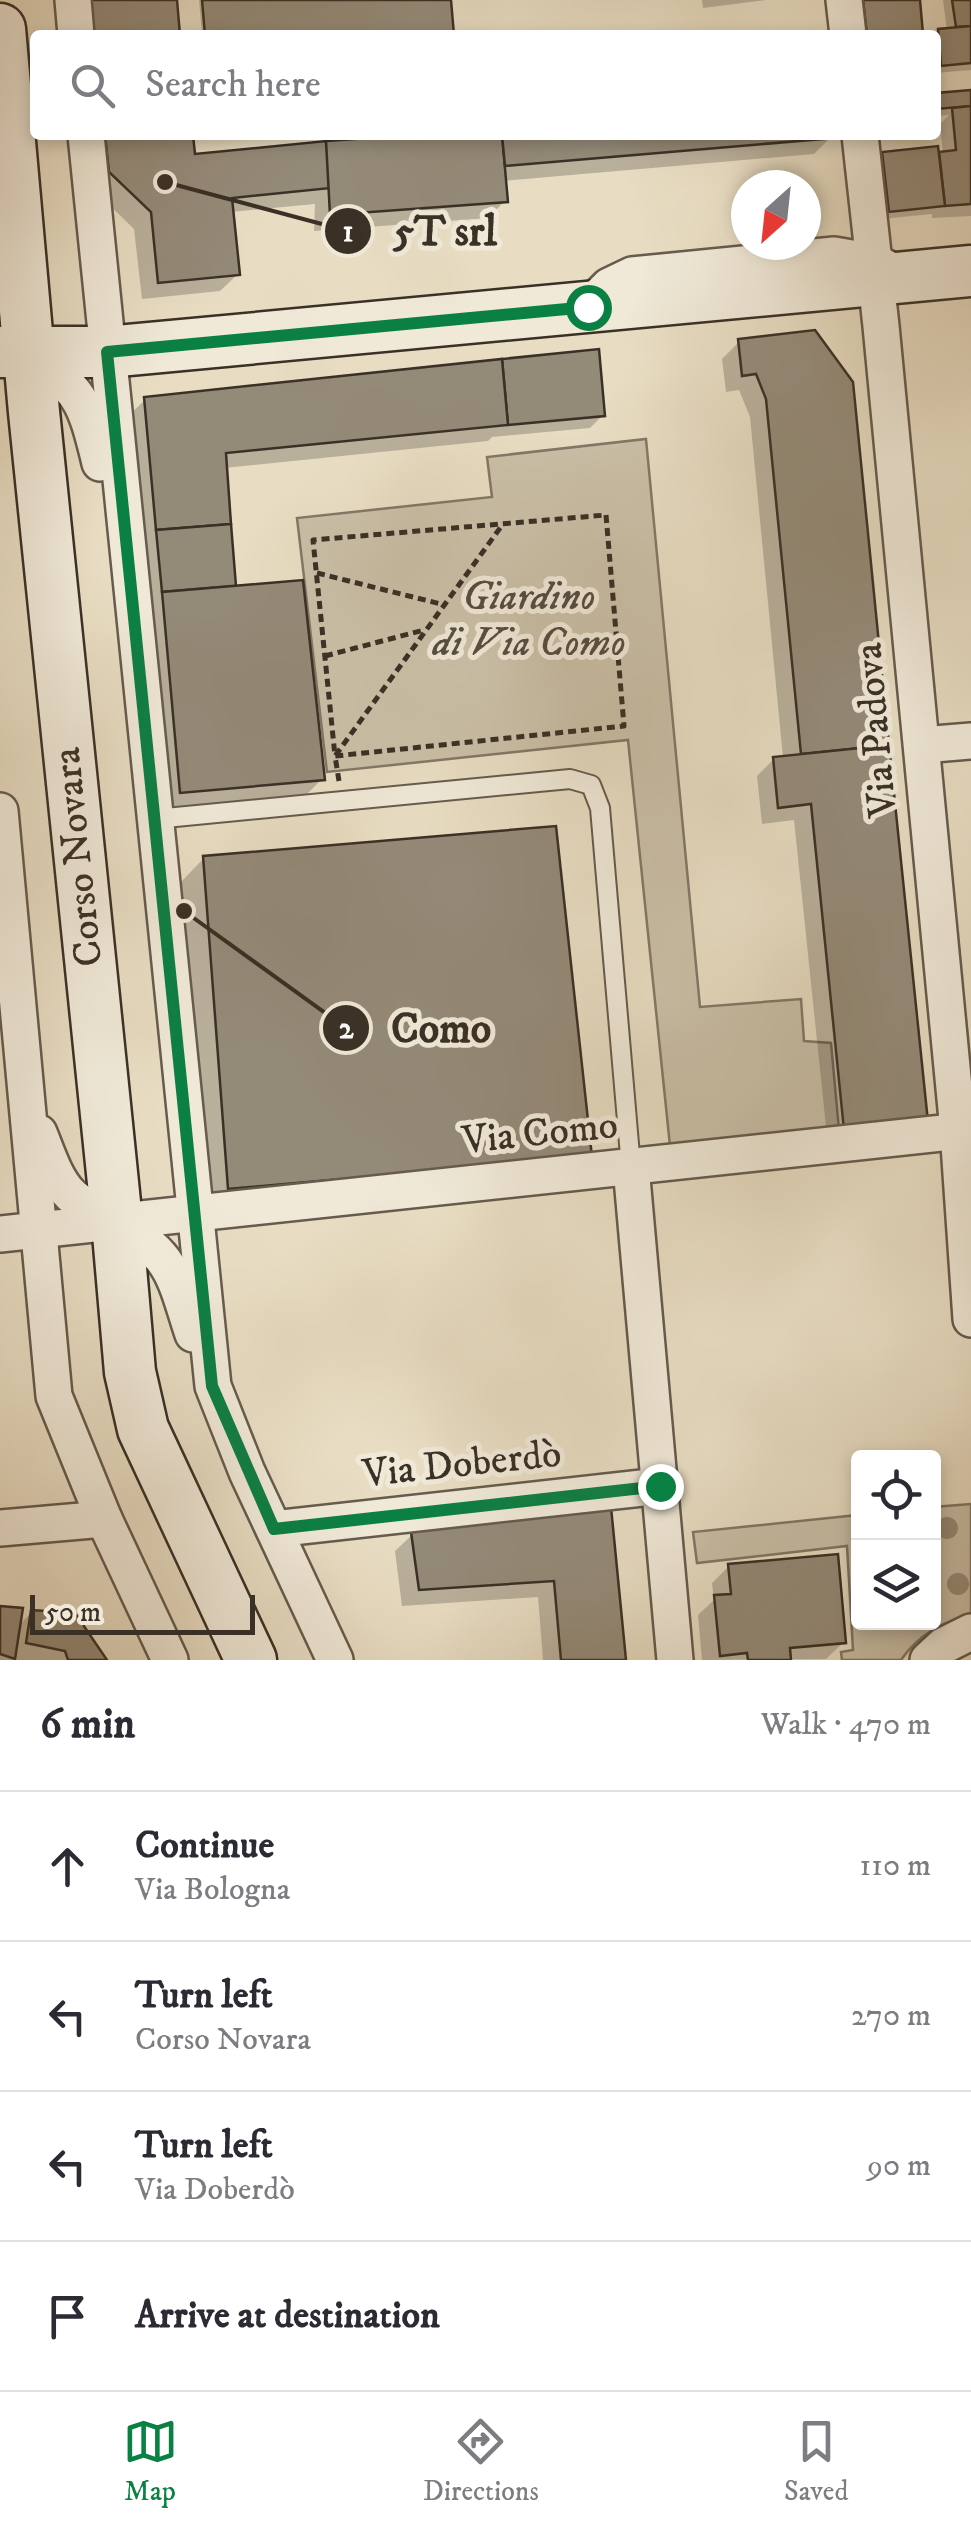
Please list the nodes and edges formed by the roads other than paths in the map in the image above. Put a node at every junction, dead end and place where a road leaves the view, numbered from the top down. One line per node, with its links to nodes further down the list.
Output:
1 (73, 0): 4 (street)
2 (844, 0): 5 (street)
3 (0, 29): 11 (main road, Corso Novara)
4 (76, 30)
5 (847, 30)
6 (86, 140): 12 (street, Corso Novara)
7 (861, 140): 9 (street, Via Padova)
8 (971, 271): 9 (main road)
9 (878, 288): 10 (street); 12 (main road); 15 (street, Via Padova)
10 (971, 295)
11 (10, 344): 12 (main road); 13 (street); 23 (main road, Corso Novara)
12 (107, 352): 13 (street, Corso Novara)
13 (126, 540): 17 (street, Corso Novara)
14 (971, 741): 15 (street)
15 (922, 745): 20 (street, Via Padova)
16 (0, 811): 18 (street, Corso Novara)
17 (155, 819): 21 (lane); 22 (street, Corso Novara)
18 (2, 848): 19 (street, Corso Novara)
19 (27, 1108): 23 (street); 24 (street, Corso Novara)
20 (964, 1130): 21 (street, Via Como); 26 (street, Via Padova)
21 (631, 1168): 22 (street, Via Como); 28 (street)
22 (195, 1214): 23 (street, Via Como); 27 (street, Corso Novara)
23 (118, 1222): 24 (street, Via Como); 27 (street); 34 (main road, Corso Novara)
24 (38, 1230): 25 (street, Via Como); 29 (street, Corso Novara)
25 (0, 1234)
26 (971, 1319)
27 (212, 1386): 31 (street, Corso Novara)
28 (660, 1486): 31 (street, Via Doberdò); 36 (street)
29 (104, 1519): 30 (street); 33 (street, Corso Novara)
30 (0, 1528)
31 (274, 1529): 35 (street, Corso Novara)
32 (971, 1632): 37 (street)
33 (170, 1660)
34 (251, 1660)
35 (335, 1660)
36 (675, 1660)
37 (928, 1660)

